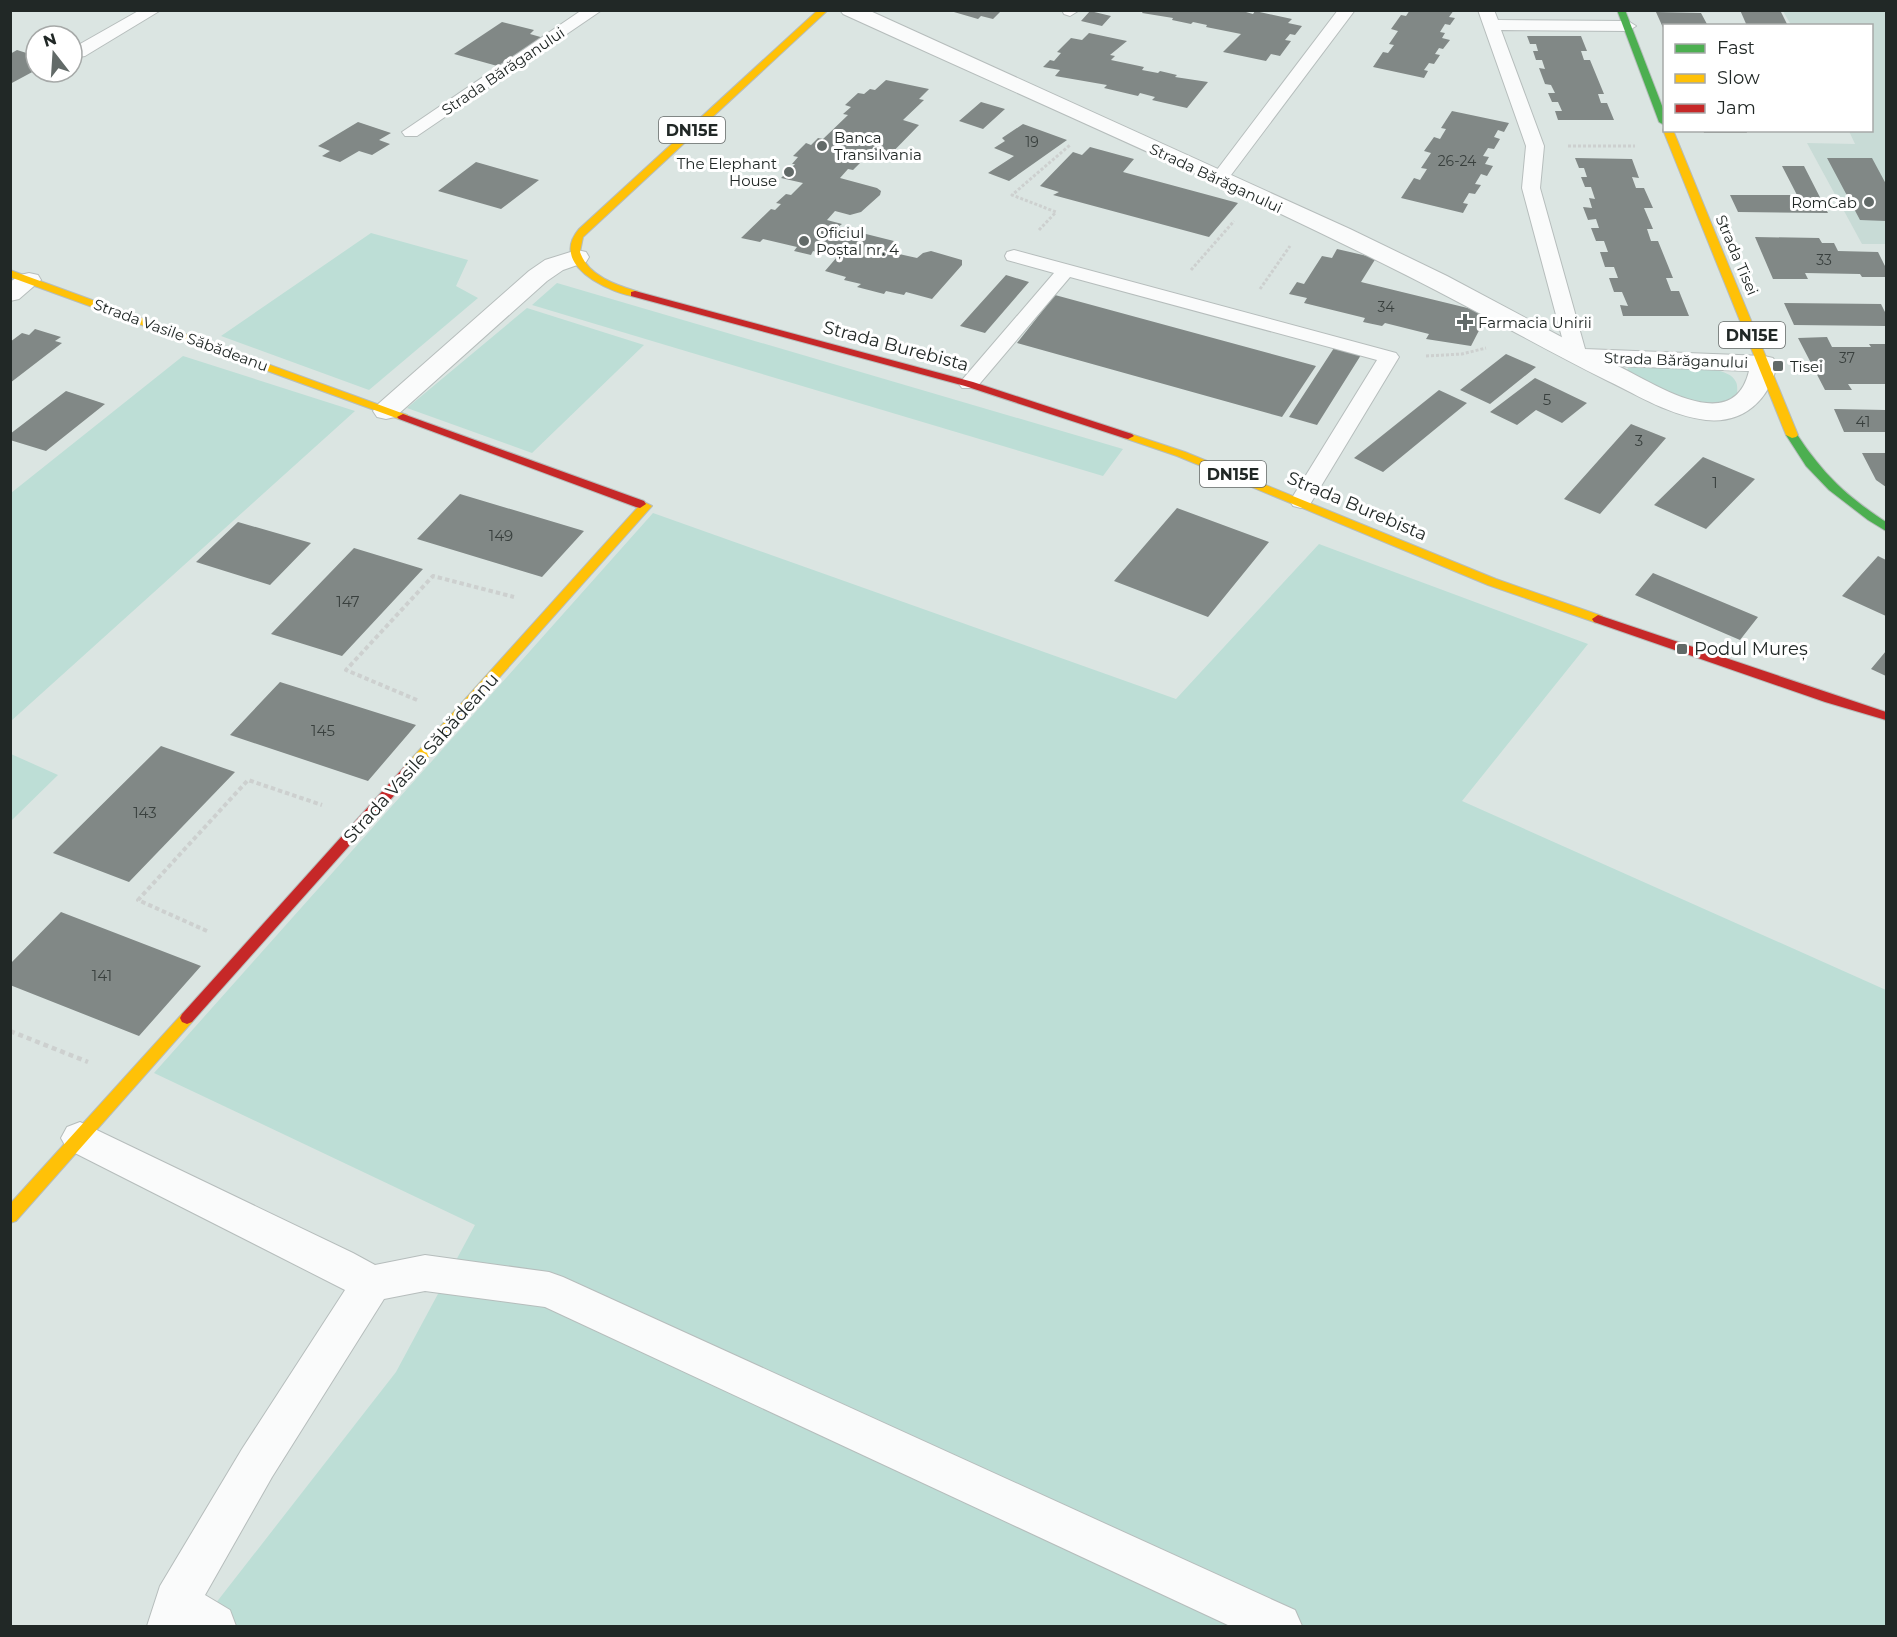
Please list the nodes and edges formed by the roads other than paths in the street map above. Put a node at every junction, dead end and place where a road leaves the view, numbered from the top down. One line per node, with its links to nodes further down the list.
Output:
1 (153, 10): 9 (lane)
2 (594, 10): 11 (lane, Strada Bărăganului)
3 (824, 10): 15 (main road, DN15E)
4 (850, 10): 13 (street, Strada Bărăganului)
5 (1621, 10): 8 (main road)
6 (1346, 11): 13 (lane)
7 (1489, 18): 8 (lane); 18 (lane)
8 (1628, 26): 10 (main road)
9 (84, 49)
10 (1663, 117)
11 (411, 132)
12 (1669, 132): 19 (main road, Strada Tisei / DN15E)
13 (1219, 179): 18 (street, Strada Bărăganului)
14 (1014, 256): 16 (lane)
15 (577, 257): 20 (main road, Strada Burebista / DN15E); 21 (street)
16 (1066, 270): 20 (lane); 22 (lane)
17 (17, 282): 21 (main road, Strada Vasile Săbădeanu)
18 (1577, 356): 19 (street, Strada Bărăganului); 19 (street, Strada Bărăganului)
19 (1764, 364): 23 (main road, Strada Tisei / DN15E)
20 (969, 384): 22 (main road, Strada Burebista / DN15E)
21 (386, 411): 25 (main road, Strada Vasile Săbădeanu)
22 (1300, 501): 24 (main road, Strada Burebista / DN15E)
23 (1887, 527)
24 (1887, 716)
25 (80, 1138): 26 (main road, Strada Vasile Săbădeanu); 27 (street)
26 (10, 1216)
27 (371, 1284): 28 (street); 30 (street)
28 (172, 1614): 29 (street)
29 (214, 1626)
30 (1280, 1626)

